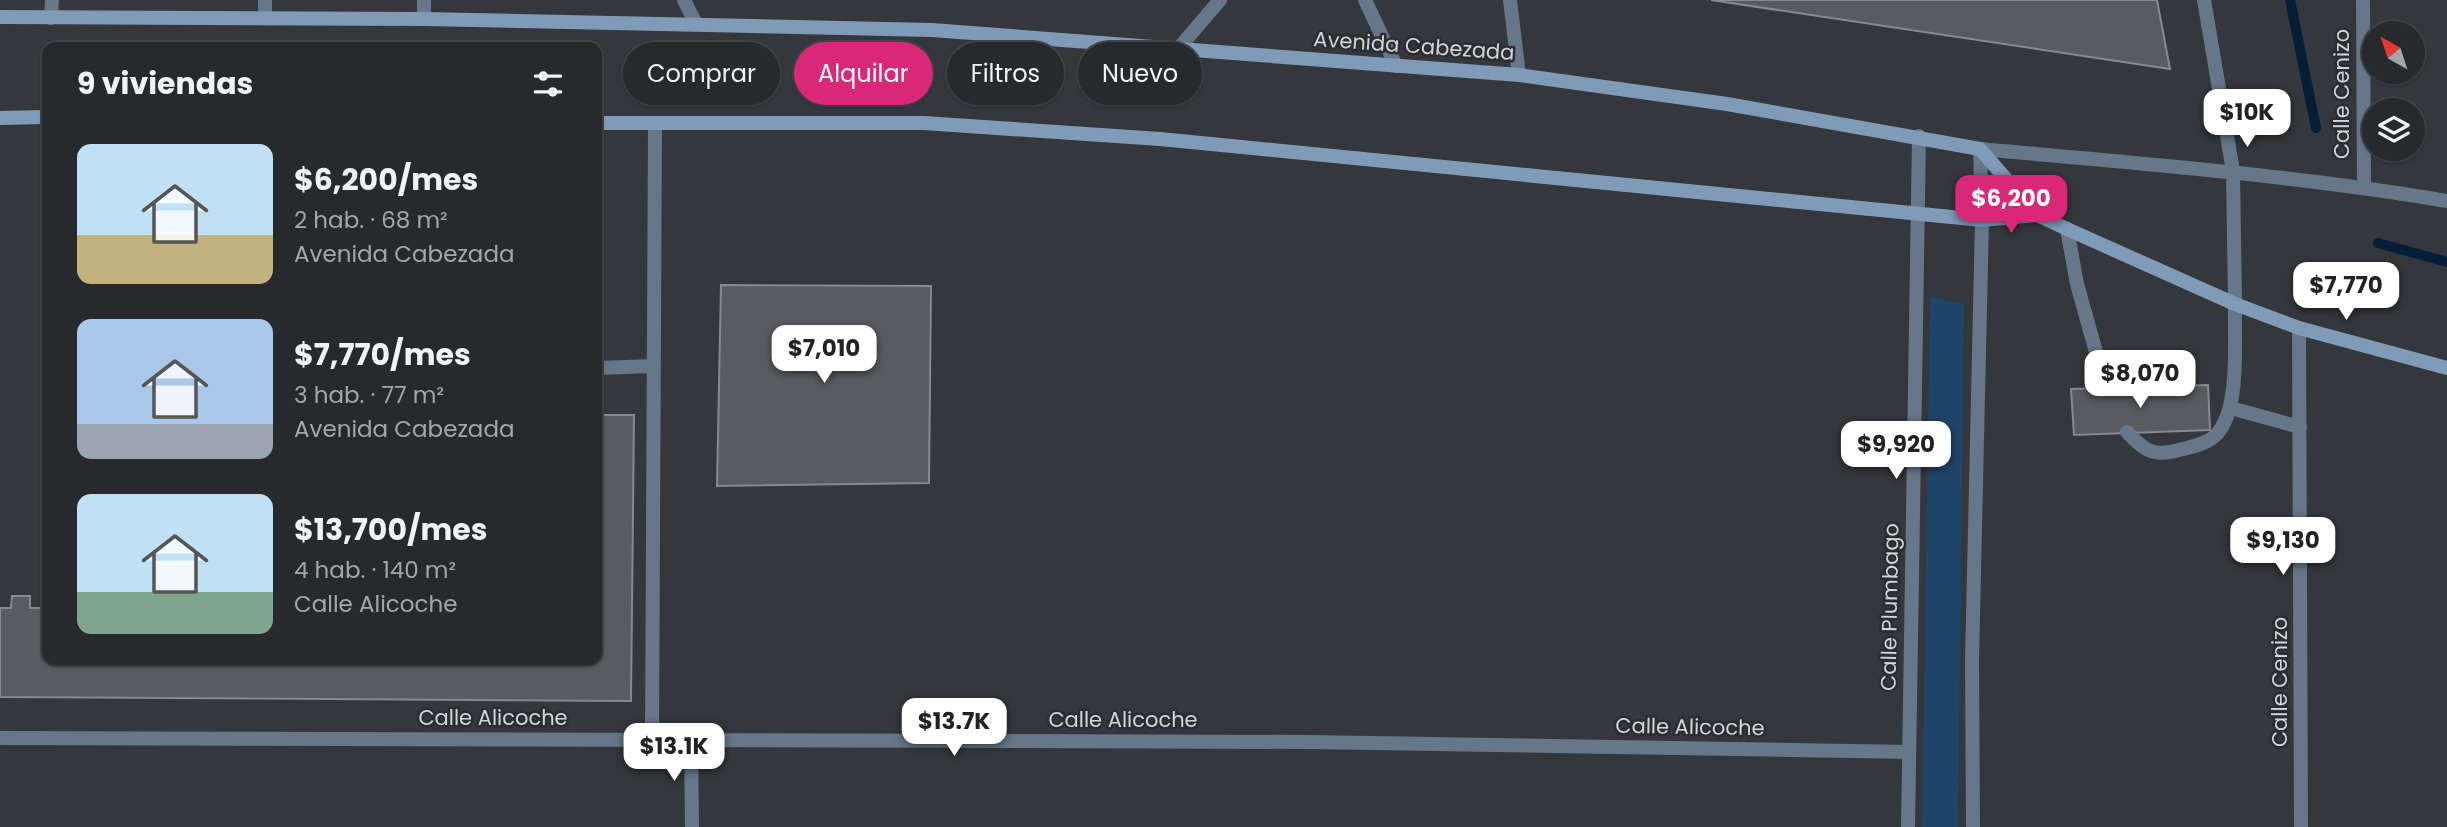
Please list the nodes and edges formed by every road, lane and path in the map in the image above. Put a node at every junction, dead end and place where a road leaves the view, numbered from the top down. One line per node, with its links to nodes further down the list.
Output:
1 (52, 0): 11 (street)
2 (265, 0): 12 (street)
3 (424, 0): 13 (street)
4 (684, 0): 14 (street)
5 (1220, 0): 16 (street)
6 (1365, 0): 18 (street)
7 (1510, 0): 19 (street)
8 (2204, 0): 26 (street)
9 (2363, 0): 27 (street, Calle Cenizo)
10 (0, 17): 11 (main road, Avenida Cabezada)
11 (51, 18): 12 (main road, Avenida Cabezada)
12 (265, 18): 13 (main road, Avenida Cabezada)
13 (424, 19): 14 (main road, Avenida Cabezada)
14 (696, 24): 15 (main road, Avenida Cabezada)
15 (1087, 42)
16 (1184, 42)
17 (1202, 51): 18 (main road, Avenida Cabezada)
18 (1396, 66): 19 (main road, Avenida Cabezada)
19 (1519, 75): 24 (main road, Avenida Cabezada)
20 (42, 117): 21 (main road)
21 (0, 118)
22 (602, 122): 23 (main road)
23 (655, 123): 29 (main road); 35 (street)
24 (1919, 136): 25 (main road, Avenida Cabezada); 29 (street, Calle Plumbago)
25 (1980, 149): 26 (street, Avenida Cabezada); 30 (main road); 31 (street)
26 (2233, 172): 27 (street, Avenida Cabezada); 33 (street)
27 (2364, 187): 28 (street, Avenida Cabezada)
28 (2447, 201)
29 (1918, 214): 31 (main road); 45 (street, Calle Plumbago)
30 (2037, 215): 31 (main road); 32 (main road)
31 (1982, 220): 48 (street)
32 (2067, 229): 33 (main road); 38 (street)
33 (2235, 304): 34 (main road); 39 (street)
34 (2300, 328): 37 (main road); 40 (street, Calle Cenizo)
35 (653, 366): 36 (street); 43 (street)
36 (602, 368)
37 (2447, 368)
38 (2106, 388)
39 (2231, 408): 40 (street); 41 (street)
40 (2300, 427): 49 (street, Calle Cenizo)
41 (2127, 432)
42 (0, 738): 43 (street, Calle Alicoche)
43 (652, 739): 44 (street, Calle Alicoche)
44 (691, 739): 45 (street, Calle Alicoche); 46 (street)
45 (1909, 752): 47 (street, Calle Plumbago)
46 (692, 827)
47 (1908, 827)
48 (1973, 827)
49 (2301, 827)

